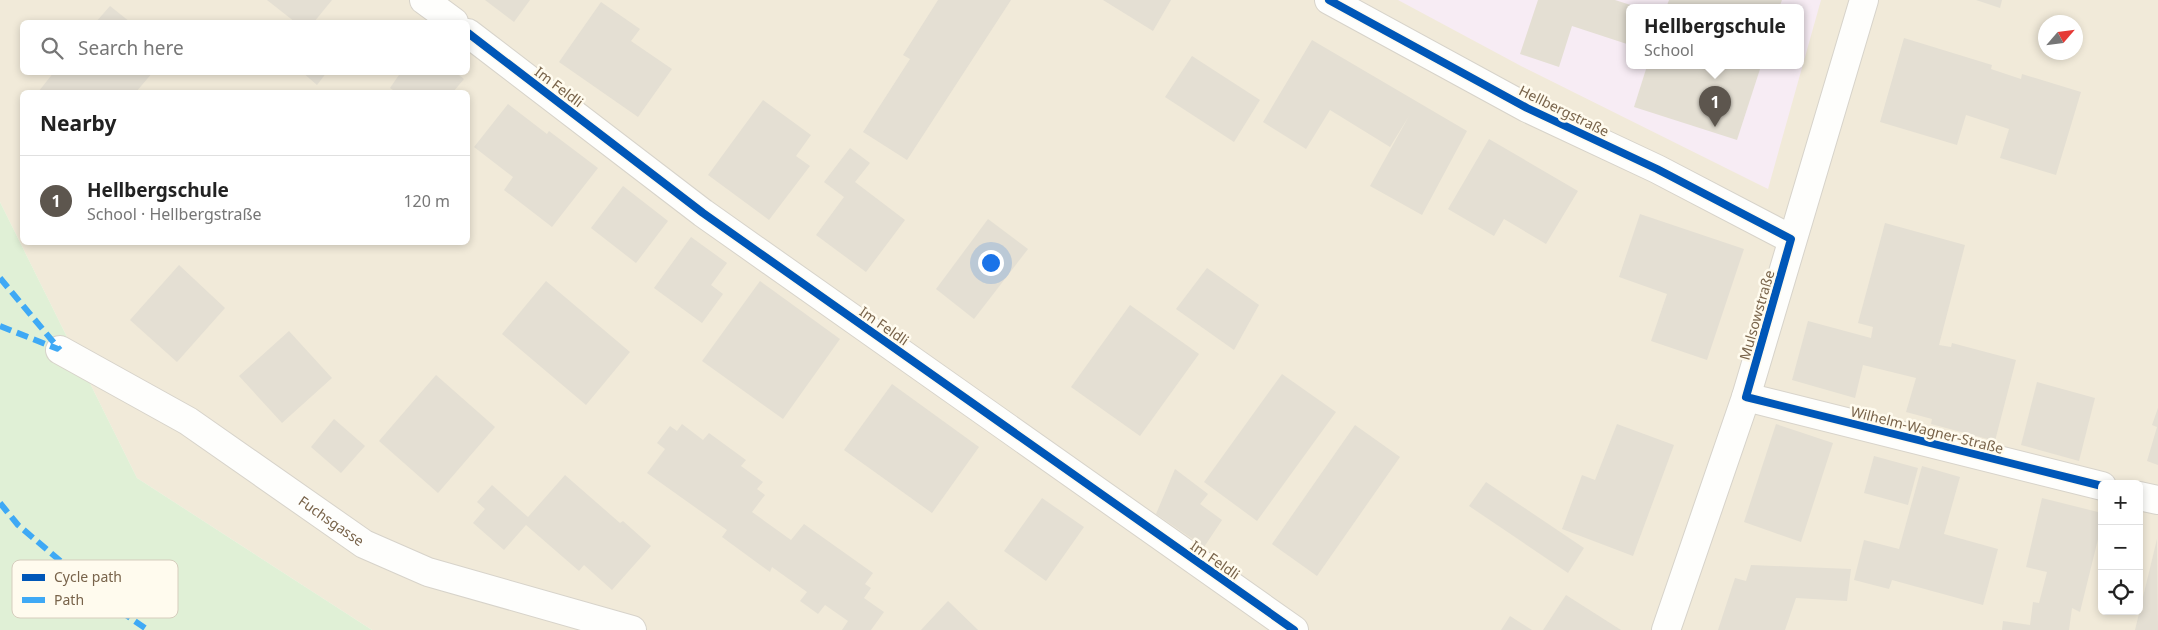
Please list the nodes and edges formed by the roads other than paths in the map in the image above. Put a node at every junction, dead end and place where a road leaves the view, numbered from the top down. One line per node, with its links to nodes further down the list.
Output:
1 (424, 0): 4 (street)
2 (1329, 0): 6 (street, Hellbergstraße)
3 (1864, 0): 6 (street, Mulsowstraße)
4 (451, 20)
5 (470, 35): 13 (street, Im Feldli)
6 (1791, 239): 8 (street, Mulsowstraße)
7 (60, 350): 12 (street, Fuchsgasse)
8 (1746, 397): 9 (street, Wilhelm-Wagner-Straße); 14 (street, Mulsowstraße)
9 (2098, 485)
10 (2143, 497): 11 (street)
11 (2158, 500)
12 (632, 630)
13 (1294, 630)
14 (1666, 630)

